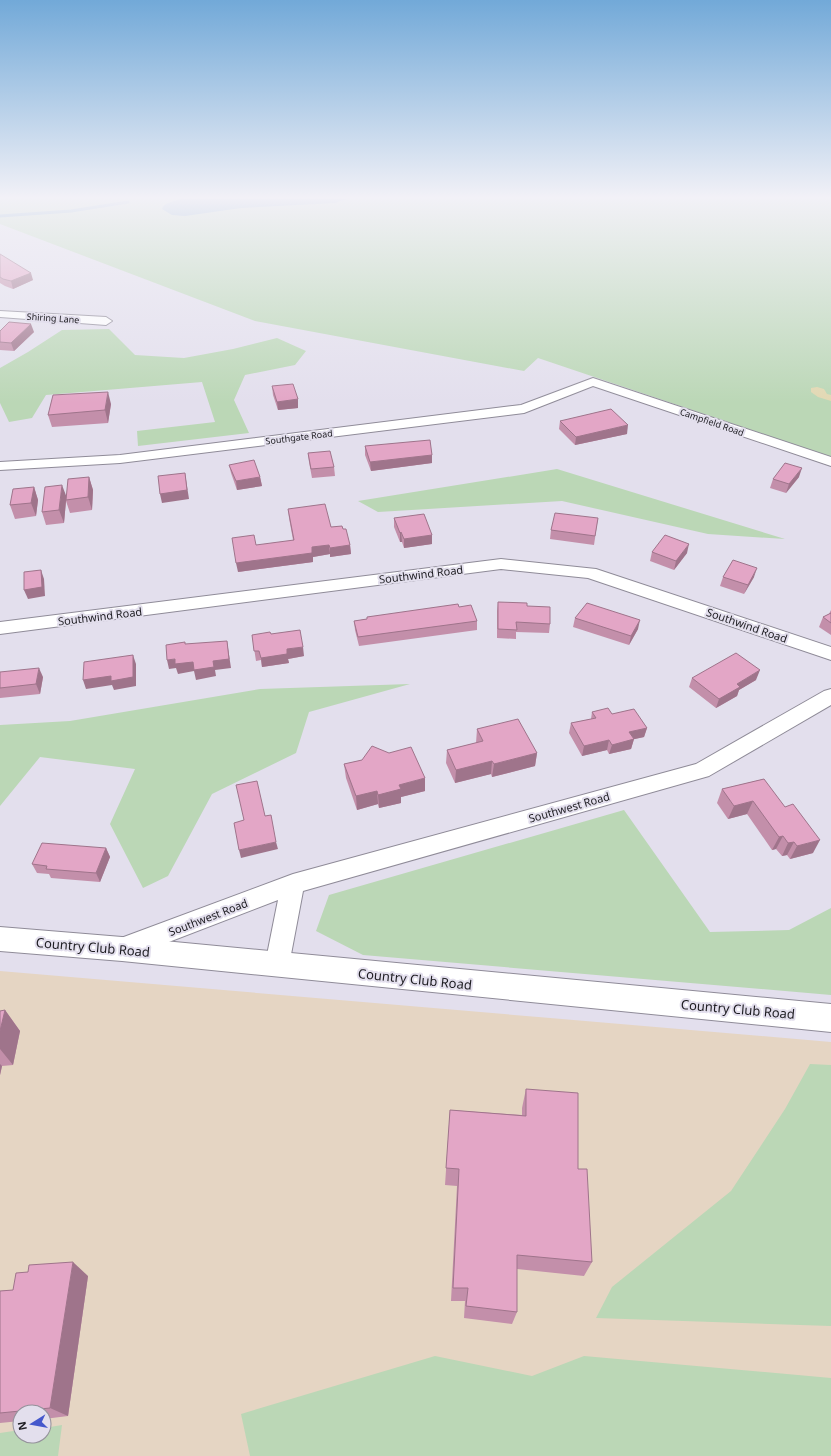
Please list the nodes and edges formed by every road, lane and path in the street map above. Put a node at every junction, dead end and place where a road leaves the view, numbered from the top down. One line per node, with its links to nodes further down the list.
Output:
1 (0, 314): 2 (street, Shiring Lane)
2 (106, 321)
3 (593, 382): 4 (street, Campfield Road); 5 (street, Southgate Road)
4 (831, 462)
5 (0, 466)
6 (0, 628): 7 (street, Southwind Road)
7 (831, 654)
8 (831, 696): 9 (street, Southwest Road)
9 (293, 884): 11 (street, Southwest Road); 12 (street)
10 (0, 939): 11 (street, Country Club Road)
11 (122, 949): 12 (street, Country Club Road)
12 (277, 965): 13 (street, Country Club Road)
13 (831, 1018)

